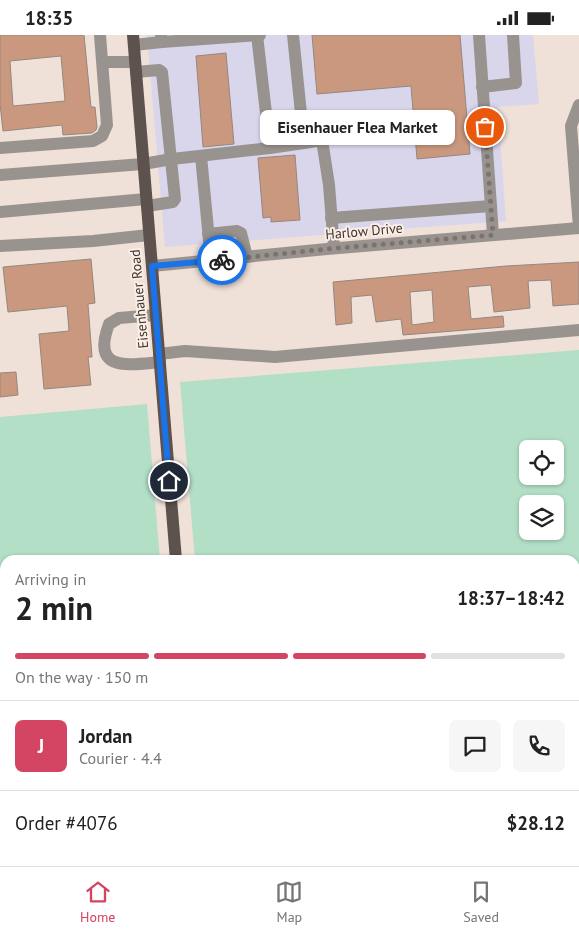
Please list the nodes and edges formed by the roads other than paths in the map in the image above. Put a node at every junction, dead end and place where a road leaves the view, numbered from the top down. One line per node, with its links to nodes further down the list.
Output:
1 (100, 35): 8 (street)
2 (259, 35): 6 (street); 14 (street)
3 (293, 35): 12 (street)
4 (479, 35): 10 (street)
5 (513, 35): 10 (street)
6 (162, 38): 7 (street)
7 (134, 40): 9 (main road, Eisenhauer Road)
8 (103, 62): 9 (street); 13 (street)
9 (136, 67): 16 (street); 17 (main road, Eisenhauer Road)
10 (482, 87): 20 (street)
11 (579, 105): 23 (street)
12 (304, 143): 14 (street); 22 (street)
13 (0, 148)
14 (270, 148): 15 (street)
15 (201, 156): 16 (street); 24 (street)
16 (172, 159): 17 (street); 19 (street)
17 (144, 164): 18 (street); 19 (main road, Eisenhauer Road)
18 (0, 175)
19 (147, 202): 21 (street); 25 (main road, Eisenhauer Road)
20 (491, 206): 22 (street); 26 (street)
21 (0, 211)
22 (331, 218): 28 (street)
23 (579, 227): 26 (street, Harlow Drive)
24 (208, 234): 29 (street); 30 (street)
25 (149, 235): 27 (street); 31 (main road, Eisenhauer Road)
26 (493, 235): 28 (street, Harlow Drive)
27 (0, 246)
28 (334, 248): 29 (street, Harlow Drive)
29 (247, 257): 30 (street, Harlow Drive)
30 (212, 261): 31 (street, Harlow Drive)
31 (152, 266): 32 (main road, Eisenhauer Road)
32 (156, 315): 34 (main road, Eisenhauer Road); 34 (street)
33 (579, 330): 34 (street)
34 (159, 358): 35 (main road, Eisenhauer Road)
35 (176, 555)

